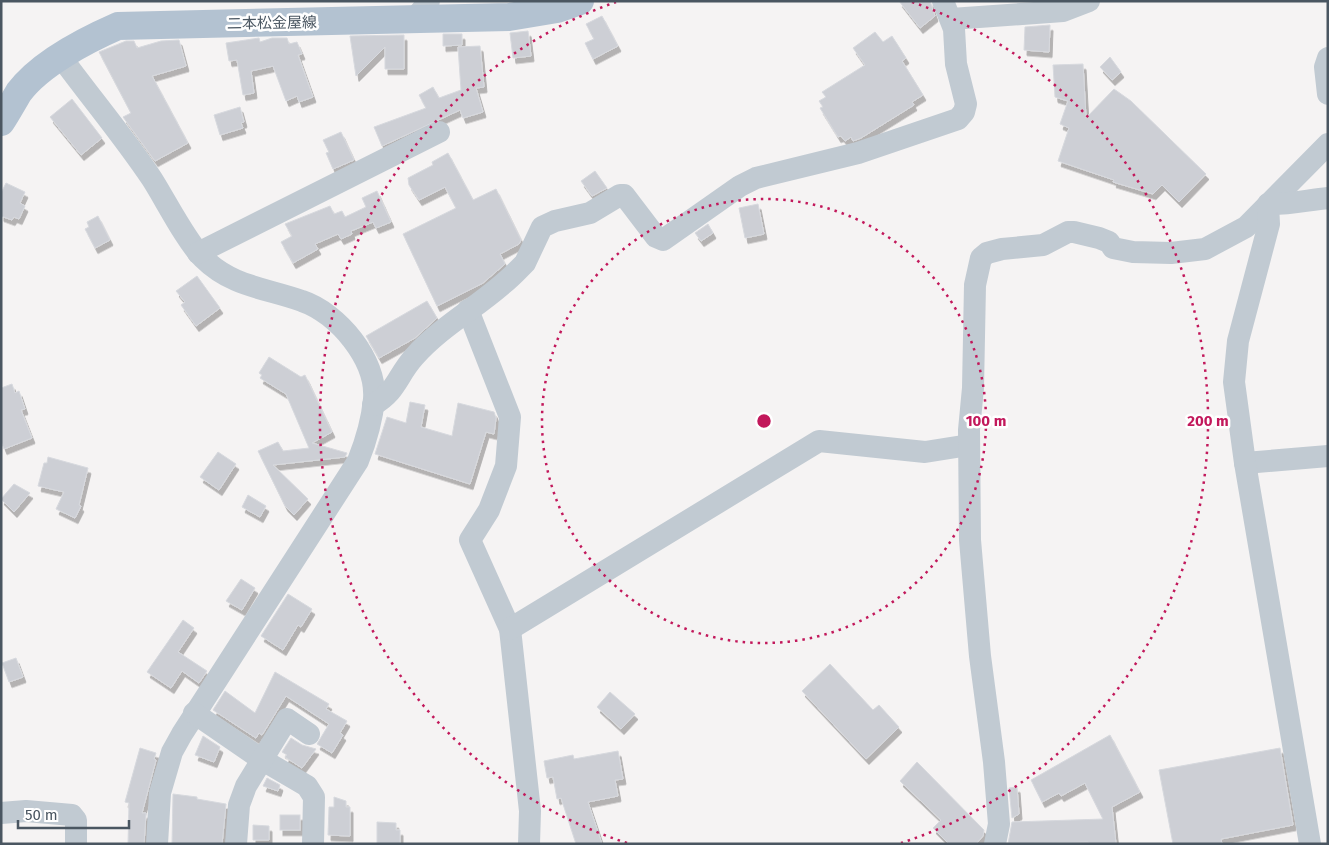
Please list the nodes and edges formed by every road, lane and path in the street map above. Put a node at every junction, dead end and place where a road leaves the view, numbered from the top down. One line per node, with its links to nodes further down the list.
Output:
1 (580, 1): 4 (main road, 二本松金屋線)
2 (1089, 1): 3 (street)
3 (947, 10): 14 (street)
4 (421, 11): 5 (main road, 二本松金屋線)
5 (61, 57): 8 (main road, 二本松金屋線); 13 (street)
6 (1328, 58): 7 (street)
7 (1328, 94)
8 (1, 122)
9 (439, 132): 13 (street)
10 (1328, 144): 12 (street)
11 (1328, 198): 12 (street)
12 (1268, 204): 16 (street); 18 (street)
13 (198, 253): 15 (street)
14 (468, 310): 15 (street); 19 (street)
15 (373, 405): 20 (street)
16 (969, 445): 19 (street); 29 (street)
17 (1328, 456): 18 (street)
18 (1245, 463): 30 (street)
19 (510, 629): 28 (street)
20 (194, 713): 22 (street); 25 (street)
21 (309, 734): 22 (street)
22 (261, 759): 26 (street); 27 (street)
23 (1, 813): 24 (street)
24 (76, 844)
25 (157, 844)
26 (236, 844)
27 (312, 844)
28 (529, 844)
29 (995, 844)
30 (1310, 844)

